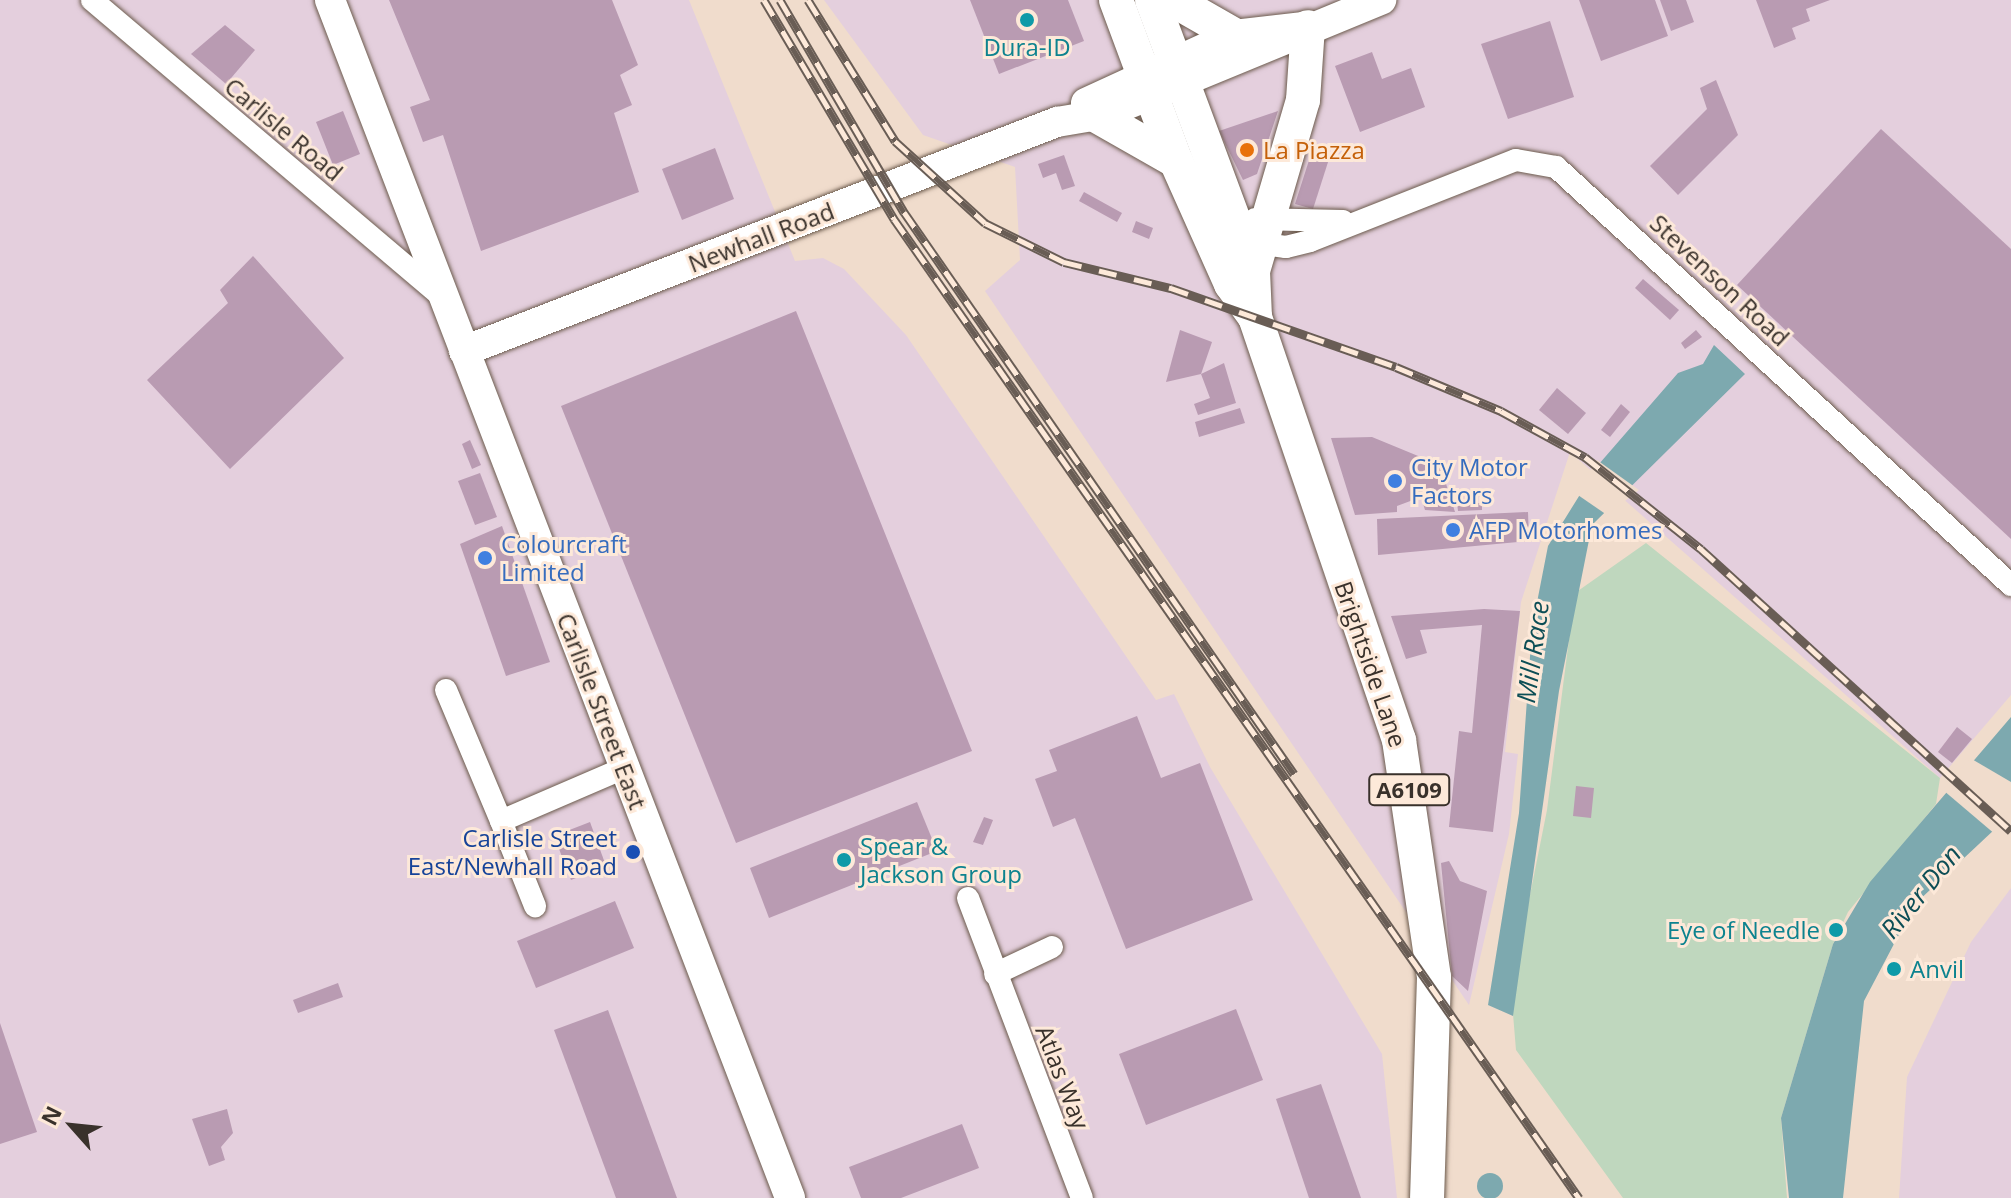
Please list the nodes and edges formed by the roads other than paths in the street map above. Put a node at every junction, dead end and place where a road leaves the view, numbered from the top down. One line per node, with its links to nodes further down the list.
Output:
1 (92, 0): 15 (street, Carlisle Road)
2 (330, 0): 15 (main road, Carlisle Street East)
3 (1116, 0): 9 (main road, Brightside Lane / A6109)
4 (1152, 0): 9 (main road, Brightside Lane / A6109)
5 (1173, 0): 8 (main road)
6 (1381, 0): 7 (main road, Newhall Road)
7 (1308, 27): 8 (main road, Newhall Road); 9 (main road, Newhall Road); 14 (main road)
8 (1234, 35): 9 (main road, Newhall Road)
9 (1162, 76): 10 (main road, Newhall Road); 11 (main road, Newhall Road); 12 (main road, Brightside Lane / A6109); 13 (main road, Brightside Lane / A6109)
10 (1095, 115): 11 (main road, Newhall Road); 12 (main road)
11 (1057, 122): 17 (main road, Newhall Road)
12 (1176, 161): 13 (main road, Brightside Lane / A6109)
13 (1217, 214): 14 (main road, Brightside Lane / A6109); 16 (main road, Brightside Lane / A6109)
14 (1256, 245): 16 (main road, Brightside Lane / A6109); 18 (street, Stevenson Road)
15 (443, 298): 17 (main road, Carlisle Street East)
16 (1255, 317): 26 (main road, Brightside Lane / A6109)
17 (464, 351): 20 (main road, Carlisle Street East)
18 (2011, 585)
19 (446, 690): 21 (street)
20 (624, 768): 21 (street); 27 (main road, Carlisle Street East)
21 (501, 821): 23 (street)
22 (968, 898): 25 (street, Atlas Way)
23 (535, 906)
24 (1052, 947): 25 (street)
25 (995, 974): 28 (street, Atlas Way)
26 (1429, 1182): 29 (main road, A6109)
27 (790, 1198)
28 (1082, 1198)
29 (1447, 1198)

